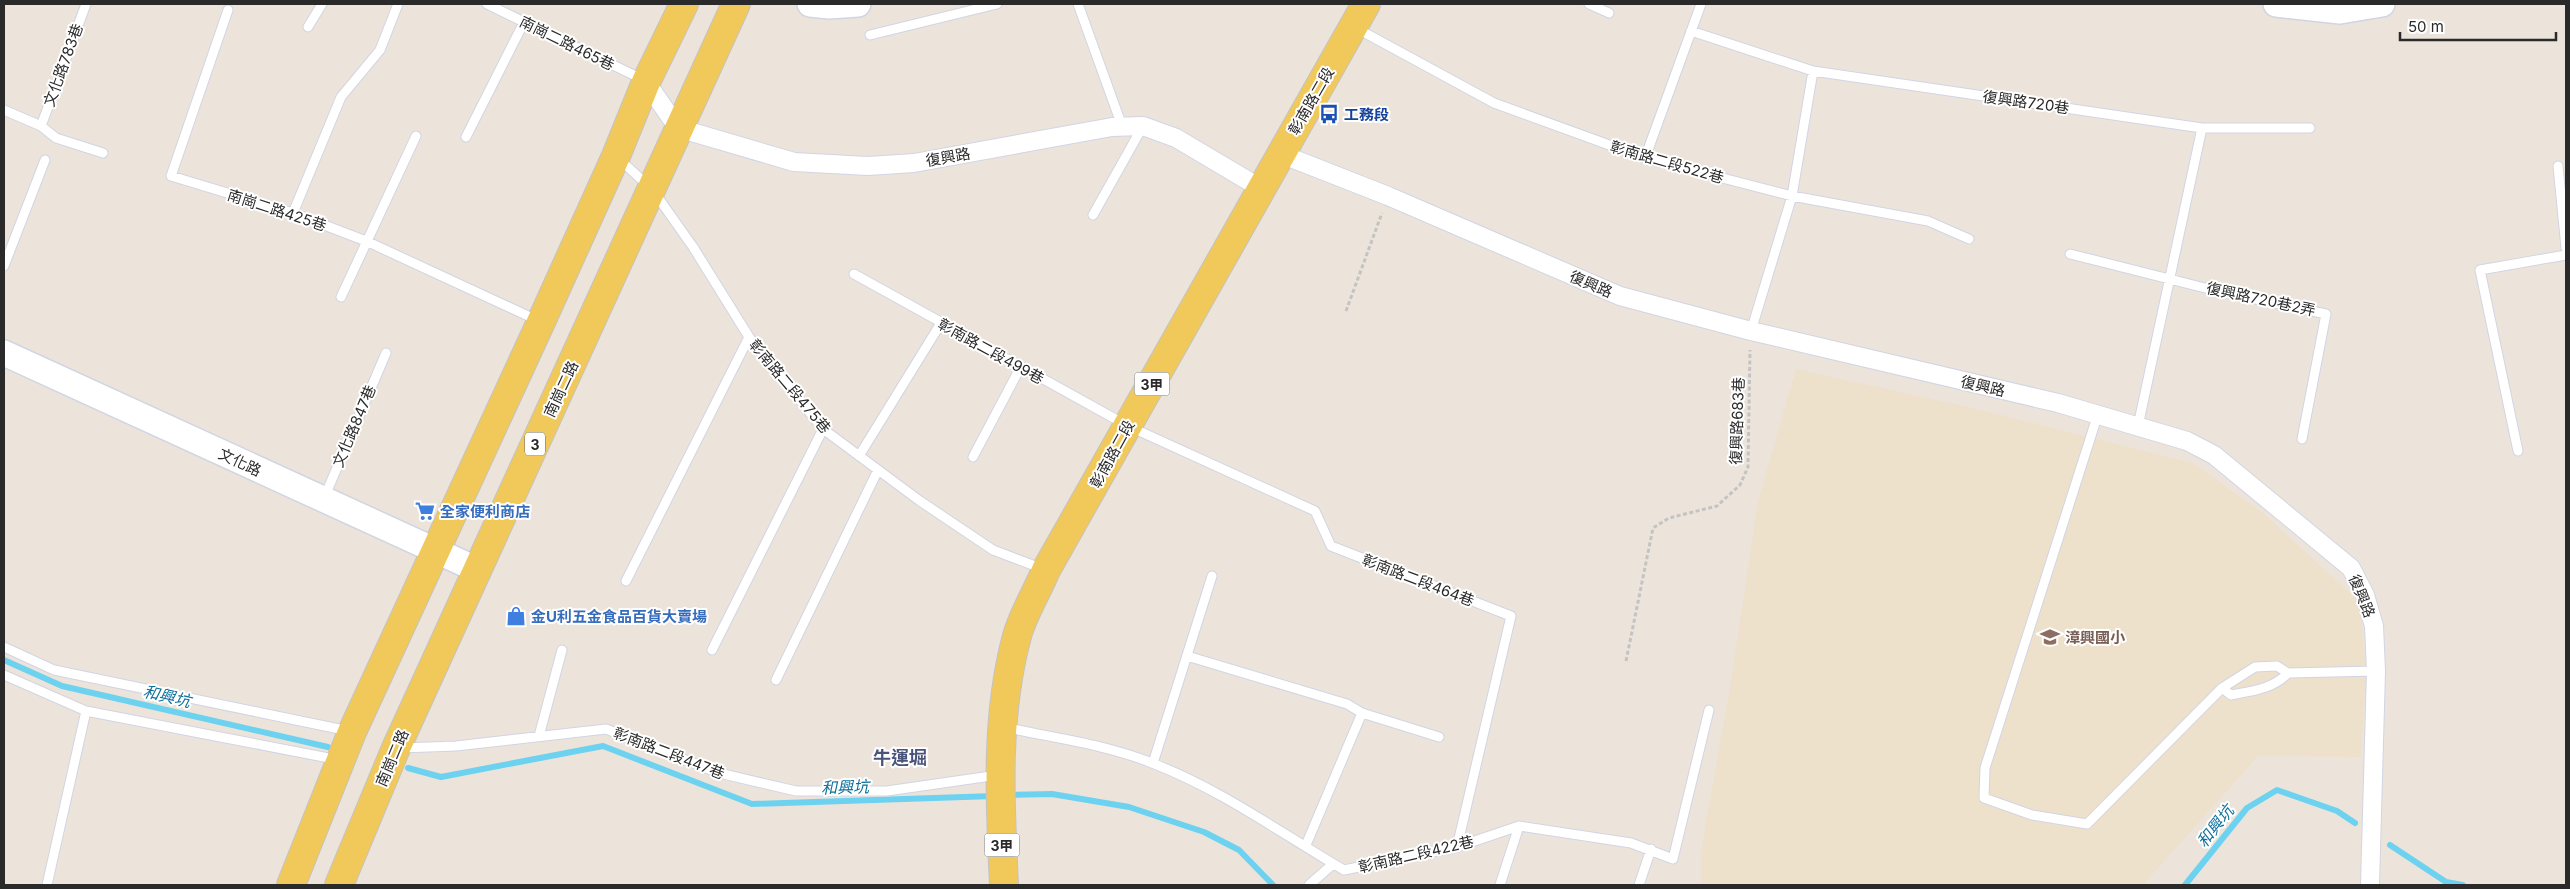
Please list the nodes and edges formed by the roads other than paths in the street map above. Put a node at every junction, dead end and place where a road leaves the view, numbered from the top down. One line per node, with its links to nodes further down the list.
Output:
1 (86, 4): 26 (lane, 文化路783巷)
2 (322, 4): 19 (lane)
3 (398, 4): 43 (lane)
4 (487, 4): 18 (lane, 南崗二路465巷)
5 (684, 4): 24 (main road)
6 (736, 4): 29 (main road, 南崗二路 / 3)
7 (810, 4): 8 (street)
8 (858, 4)
9 (997, 4): 22 (lane)
10 (1078, 4): 27 (lane)
11 (1366, 4): 20 (main road, 彰南路二段 / 3甲)
12 (1589, 4): 17 (lane)
13 (1701, 4): 21 (lane)
14 (2276, 4): 15 (street)
15 (2382, 4)
16 (228, 10): 43 (lane, 南崗二路425巷)
17 (1609, 13)
18 (524, 22): 24 (lane, 南崗二路465巷); 33 (lane)
19 (308, 27)
20 (1353, 27): 35 (main road, 彰南路二段 / 3甲); 37 (lane, 彰南路二段522巷)
21 (1691, 31): 23 (lane, 復興路720巷); 37 (lane)
22 (870, 35)
23 (1813, 71): 30 (lane, 復興路720巷); 42 (lane)
24 (646, 82): 29 (street); 36 (main road)
25 (4, 110): 26 (lane)
26 (41, 126): 34 (lane)
27 (1122, 126): 28 (street, 復興路); 29 (street, 復興路)
28 (1143, 126): 41 (street, 復興路); 44 (lane)
29 (678, 128): 40 (main road, 南崗二路 / 3)
30 (2202, 128): 31 (lane, 復興路720巷); 52 (lane)
31 (2310, 128)
32 (416, 136): 46 (lane)
33 (466, 137)
34 (103, 153)
35 (1281, 154): 41 (main road, 彰南路二段 / 3甲); 56 (street, 復興路)
36 (616, 156): 40 (lane, 彰南路二段475巷); 54 (main road)
37 (1645, 158): 42 (lane, 彰南路二段522巷)
38 (45, 160): 50 (lane)
39 (2558, 166): 47 (lane)
40 (652, 189): 57 (lane, 彰南路二段475巷); 72 (main road, 南崗二路 / 3)
41 (1262, 189): 62 (main road, 彰南路二段 / 3甲)
42 (1792, 196): 45 (lane, 彰南路二段522巷); 56 (lane)
43 (293, 213): 46 (lane, 南崗二路425巷)
44 (1093, 215)
45 (1969, 239)
46 (366, 241): 53 (lane); 54 (lane, 南崗二路425巷)
47 (2566, 248)
48 (2070, 254): 52 (lane, 復興路720巷2弄)
49 (2566, 255): 66 (lane)
50 (4, 266)
51 (854, 274): 55 (lane, 彰南路二段499巷)
52 (2170, 278): 63 (lane); 65 (lane, 復興路720巷2弄)
53 (341, 297)
54 (541, 322): 71 (main road)
55 (941, 322): 60 (lane, 彰南路二段499巷); 67 (lane)
56 (1751, 331): 61 (street, 復興路)
57 (748, 337): 64 (lane, 彰南路二段475巷); 75 (lane)
58 (4, 353): 70 (street, 文化路)
59 (386, 353): 70 (lane, 文化路847巷)
60 (1020, 368): 62 (lane, 彰南路二段499巷); 68 (lane)
61 (2098, 414): 63 (street, 復興路); 84 (lane)
62 (1128, 426): 73 (main road, 彰南路二段 / 3甲); 98 (lane, 彰南路二段464巷)
63 (2138, 426): 80 (street, 復興路)
64 (823, 429): 67 (lane, 彰南路二段475巷); 78 (lane)
65 (2302, 439)
66 (2518, 451)
67 (860, 456): 69 (lane, 彰南路二段475巷)
68 (973, 457)
69 (878, 470): 73 (lane, 彰南路二段475巷); 83 (lane)
70 (323, 500): 71 (street, 文化路)
71 (436, 552): 72 (street, 文化路); 89 (main road)
72 (478, 570): 92 (main road, 南崗二路 / 3)
73 (1046, 570): 88 (main road, 彰南路二段 / 3甲)
74 (1212, 576): 79 (lane)
75 (626, 581)
76 (4, 646): 89 (lane)
77 (562, 650): 90 (lane)
78 (712, 650)
79 (1187, 656): 87 (lane); 94 (lane)
80 (2376, 671): 81 (lane); 108 (street, 復興路)
81 (2288, 673): 84 (lane); 84 (lane)
82 (4, 675): 86 (lane)
83 (776, 680)
84 (2222, 688)
85 (1709, 710): 99 (lane, 彰南路二段422巷)
86 (86, 711): 93 (lane); 101 (lane)
87 (1362, 713): 91 (lane); 97 (lane)
88 (1002, 727): 94 (lane, 彰南路二段422巷); 95 (main road, 彰南路二段 / 3甲)
89 (352, 732): 93 (main road)
90 (539, 736): 92 (lane, 彰南路二段447巷); 95 (lane, 彰南路二段447巷)
91 (1438, 738)
92 (396, 748): 103 (main road, 南崗二路 / 3)
93 (341, 760): 102 (main road)
94 (1153, 763): 97 (lane, 彰南路二段422巷)
95 (1000, 788): 104 (main road, 彰南路二段 / 3甲)
96 (1519, 826): 98 (lane, 彰南路二段422巷); 99 (lane, 彰南路二段422巷); 106 (lane)
97 (1306, 845): 100 (lane, 彰南路二段422巷)
98 (1456, 847): 100 (lane, 彰南路二段422巷)
99 (1651, 849): 107 (lane)
100 (1333, 864): 105 (lane)
101 (47, 885)
102 (291, 885)
103 (339, 885)
104 (1004, 885)
105 (1309, 885)
106 (1500, 885)
107 (1639, 885)
108 (2370, 885)

